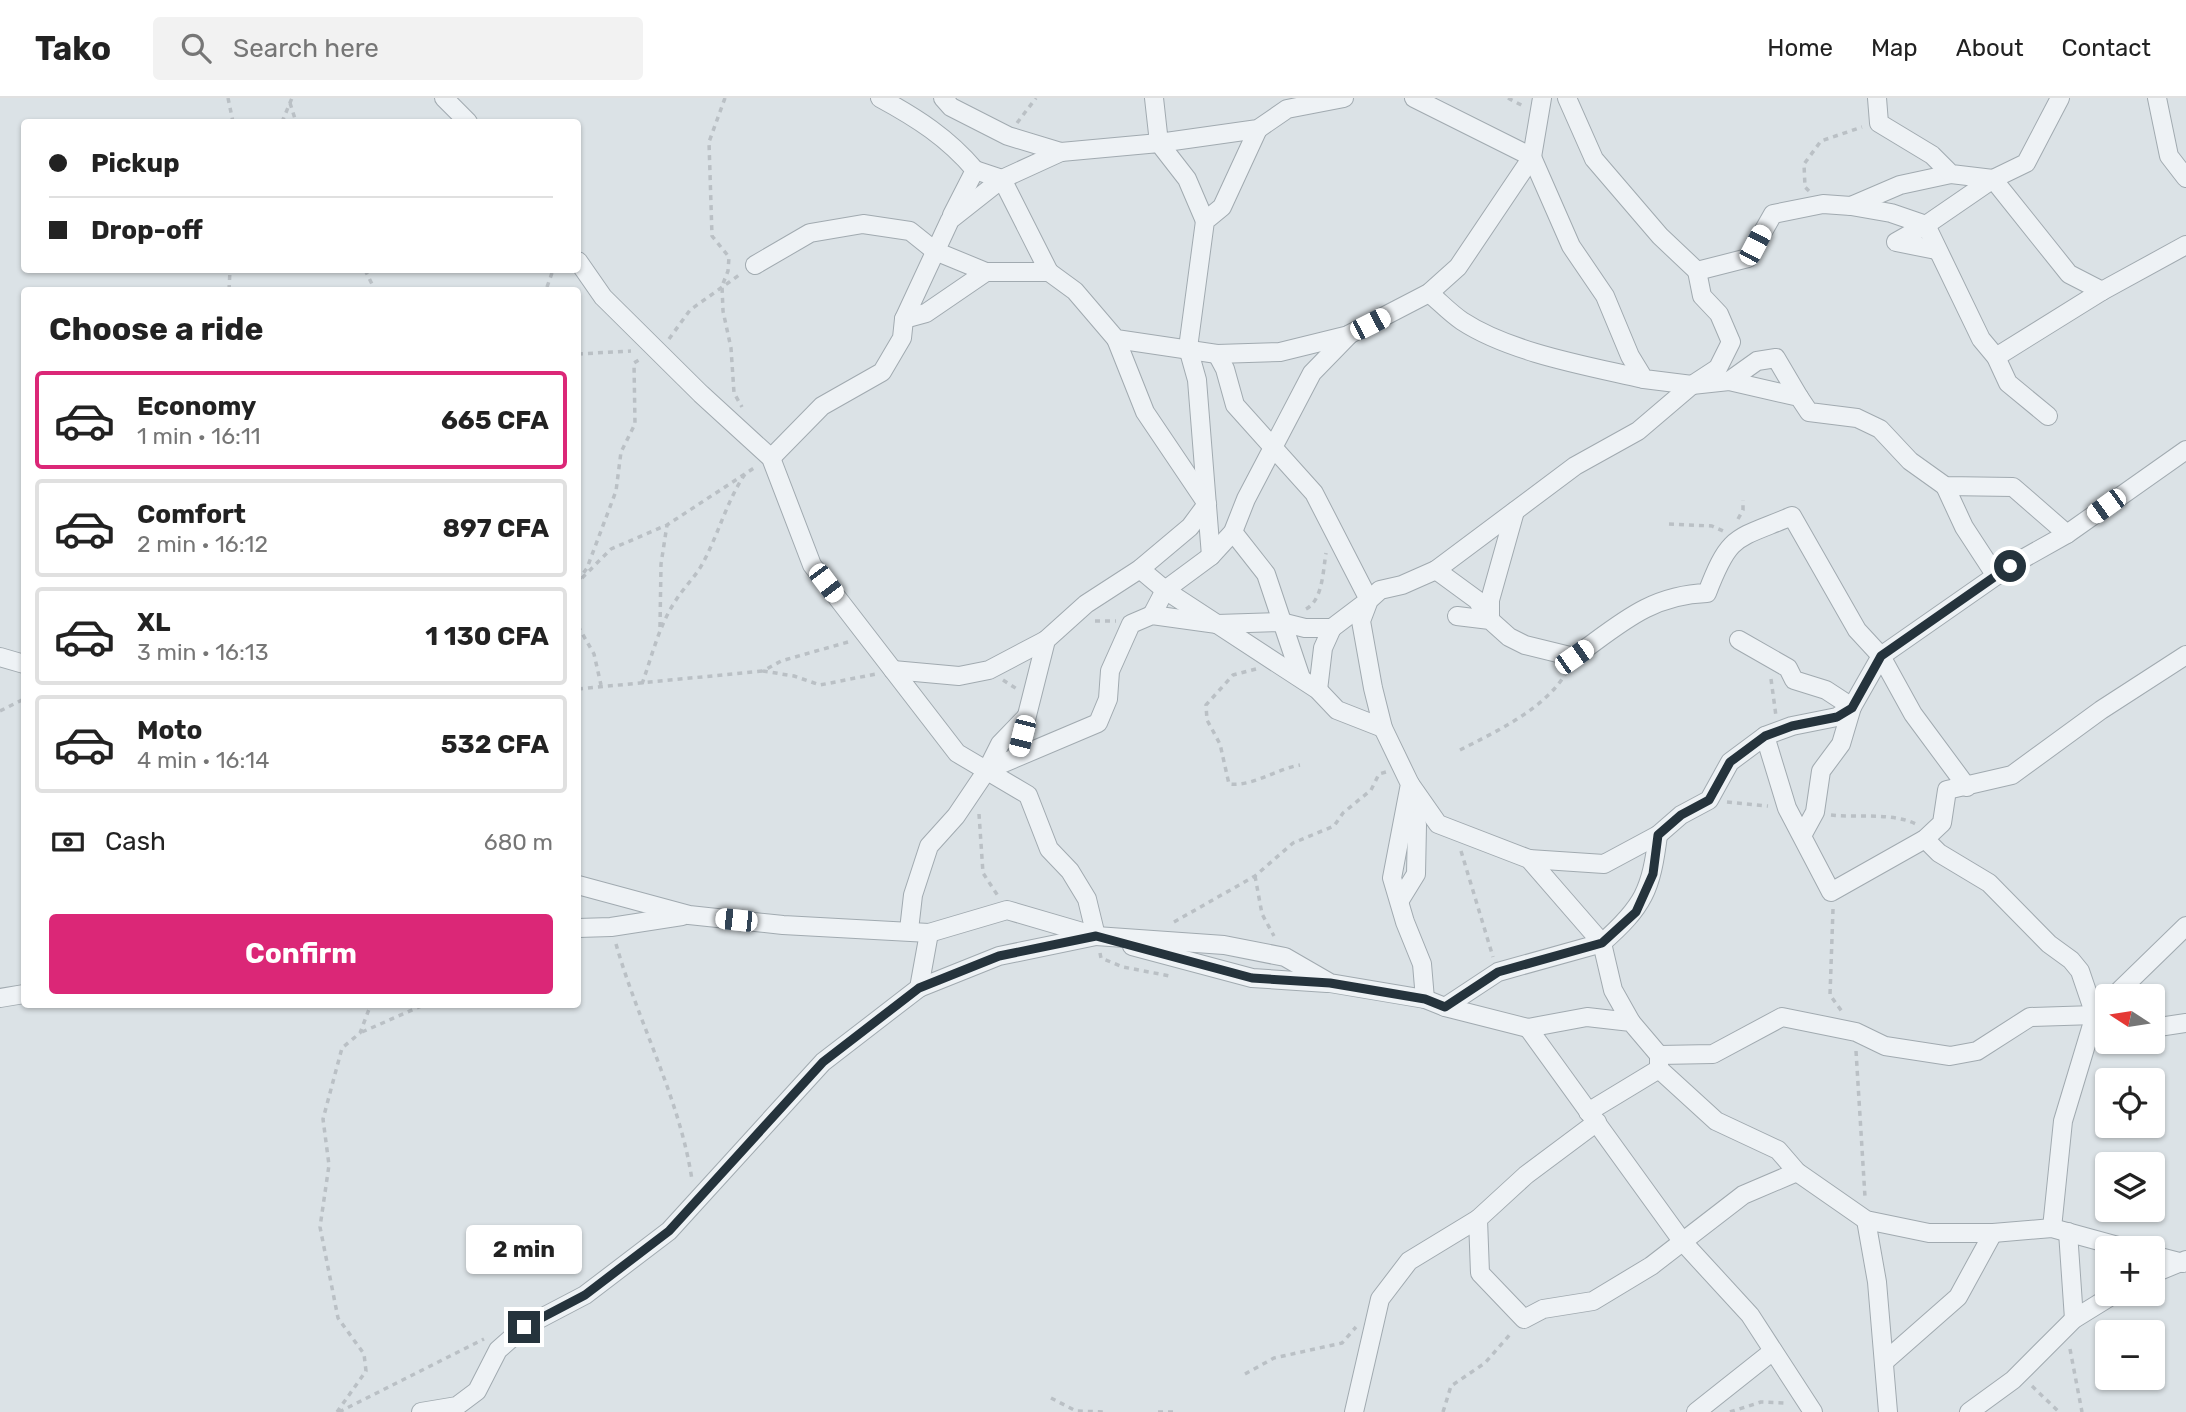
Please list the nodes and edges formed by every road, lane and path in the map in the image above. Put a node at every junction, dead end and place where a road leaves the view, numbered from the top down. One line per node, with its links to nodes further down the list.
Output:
1 (228, 98): 16 (path)
2 (444, 98): 19 (street)
3 (725, 98): 45 (path)
4 (880, 98): 26 (street)
5 (943, 98): 22 (street)
6 (1035, 98): 22 (path)
7 (1154, 98): 23 (street)
8 (1344, 98): 21 (street)
9 (1414, 98): 25 (street)
10 (1542, 98): 25 (street)
11 (1567, 98): 41 (street)
12 (1877, 98): 20 (street)
13 (2060, 98): 28 (street)
14 (291, 100): 17 (path); 18 (path)
15 (2160, 101): 29 (street)
16 (232, 119)
17 (283, 119)
18 (295, 119)
19 (465, 119)
20 (1880, 123): 27 (street); 31 (path)
21 (1258, 129): 23 (street); 34 (street)
22 (1008, 136): 24 (street)
23 (1159, 142): 24 (street); 34 (street)
24 (1061, 152): 30 (street)
25 (1532, 157): 48 (street); 57 (street)
26 (975, 170): 30 (street); 33 (street)
27 (1951, 174): 28 (street); 32 (street)
28 (1993, 178): 35 (street); 47 (street)
29 (2186, 178)
30 (1002, 179): 33 (street); 43 (street)
31 (1823, 204): 32 (street); 41 (street)
32 (1851, 206): 35 (street)
33 (950, 220): 38 (street)
34 (1205, 221): 52 (street)
35 (1926, 225): 37 (street); 37 (street)
36 (2186, 245): 47 (street)
37 (1936, 250): 56 (street)
38 (935, 251): 40 (street); 42 (street); 49 (street)
39 (581, 265): 53 (street)
40 (755, 265): 45 (path)
41 (1697, 271): 59 (street)
42 (986, 272): 43 (street); 49 (street)
43 (1049, 272): 51 (street)
44 (553, 273): 46 (path)
45 (722, 286): 53 (path); 61 (path)
46 (547, 287)
47 (2102, 291): 56 (street)
48 (1429, 293): 50 (street); 57 (street)
49 (904, 319): 65 (street)
50 (1350, 334): 55 (street); 63 (street)
51 (1116, 339): 52 (street); 68 (street)
52 (1188, 348): 55 (street); 68 (street)
53 (655, 349): 54 (path); 65 (street); 80 (path)
54 (581, 354)
55 (1217, 354): 63 (street)
56 (1996, 357): 62 (street)
57 (1644, 379): 59 (street)
58 (1729, 381): 59 (street); 60 (street); 60 (street)
59 (1692, 385): 69 (street)
60 (1799, 397): 67 (street)
61 (744, 411)
62 (2048, 416)
63 (1274, 448): 70 (street); 73 (street)
64 (2186, 450): 75 (street)
65 (771, 458): 66 (path); 94 (street)
66 (745, 474): 72 (path); 92 (path)
67 (1945, 486): 75 (street); 79 (street)
68 (1207, 504): 76 (street); 77 (street)
69 (1515, 511): 78 (street); 86 (street)
70 (1330, 523): 83 (street); 88 (path)
71 (1670, 524): 74 (path)
72 (667, 525): 81 (path); 92 (path)
73 (1233, 532): 76 (street); 88 (street)
74 (1728, 534)
75 (2067, 534): 79 (street)
76 (1211, 556): 82 (street)
77 (1140, 569): 82 (street); 87 (street)
78 (1436, 570): 83 (street); 86 (street)
79 (1996, 576): 98 (street)
80 (581, 577)
81 (581, 579)
82 (1165, 590): 84 (street); 90 (street)
83 (1369, 600): 91 (street); 117 (street)
84 (1152, 615): 89 (street); 90 (street)
85 (1457, 616): 86 (street)
86 (1490, 620): 100 (street)
87 (1067, 621): 89 (path); 95 (street)
88 (1281, 622): 90 (street); 91 (street); 107 (street)
89 (1131, 624): 120 (street)
90 (1217, 624): 102 (street)
91 (1332, 628): 111 (street)
92 (660, 630): 108 (path)
93 (581, 631): 109 (path)
94 (867, 636): 104 (street); 106 (path)
95 (1046, 640): 105 (street); 112 (street)
96 (1739, 640): 101 (street)
97 (2186, 655): 125 (street)
98 (1881, 656): 100 (street); 114 (street); 125 (street)
99 (0, 657): 103 (street)
100 (1574, 657): 119 (path)
101 (1765, 657): 114 (street); 118 (path)
102 (1270, 661): 107 (street); 121 (path)
103 (21, 663)
104 (893, 670): 105 (street); 106 (path); 122 (street)
105 (989, 670): 112 (path)
106 (763, 671): 108 (path)
107 (1301, 678): 111 (street)
108 (642, 684): 109 (path)
109 (601, 685): 110 (path)
110 (581, 688)
111 (1318, 690): 117 (street)
112 (1032, 696): 116 (street)
113 (21, 700): 115 (path)
114 (1852, 708): 118 (street); 128 (street)
115 (0, 711)
116 (1027, 715): 120 (street); 122 (street)
117 (1383, 728): 123 (street)
118 (1772, 734): 126 (street); 127 (street)
119 (1460, 750)
120 (1017, 755): 122 (street)
121 (1300, 765)
122 (987, 770): 124 (street); 145 (street)
123 (1408, 779): 133 (street); 134 (path); 155 (street)
124 (975, 785): 137 (path); 143 (street)
125 (1967, 787): 131 (street)
126 (1709, 800): 127 (path); 130 (street)
127 (1787, 808): 129 (street)
128 (1815, 812): 129 (street); 131 (path)
129 (1803, 834): 136 (street)
130 (1658, 835): 133 (street); 146 (street)
131 (1925, 839): 136 (street); 154 (street)
132 (1460, 849): 148 (path)
133 (1528, 859): 146 (street)
134 (1255, 876): 139 (path); 147 (path)
135 (581, 886): 138 (street)
136 (1831, 892): 164 (path)
137 (1007, 910): 144 (street); 145 (street)
138 (689, 915): 141 (street); 143 (street)
139 (1163, 921)
140 (2186, 926): 150 (street)
141 (611, 927): 142 (street); 170 (path)
142 (581, 928)
143 (909, 930): 144 (street)
144 (929, 933): 151 (street)
145 (1096, 936): 147 (street); 149 (street); 151 (street)
146 (1602, 943): 148 (street); 160 (street)
147 (1285, 957): 149 (street)
148 (1498, 972): 156 (street)
149 (1330, 983): 155 (street)
150 (2126, 984)
151 (919, 988): 170 (street)
152 (21, 994): 153 (street)
153 (0, 998)
154 (2095, 998)
155 (1425, 999): 156 (street)
156 (1445, 1007): 163 (street)
157 (369, 1008): 165 (path)
158 (417, 1008): 165 (path)
159 (2095, 1013): 164 (street)
160 (1631, 1022): 163 (street); 167 (street)
161 (2186, 1023): 162 (street)
162 (2165, 1026)
163 (1528, 1028): 168 (street)
164 (1856, 1032): 167 (street); 172 (path)
165 (360, 1033): 191 (path)
166 (2095, 1034): 173 (street)
167 (1659, 1062): 168 (street); 169 (street)
168 (1593, 1117): 171 (street); 176 (street)
169 (1797, 1172): 172 (street); 176 (street)
170 (695, 1203): 192 (street)
171 (1478, 1219): 180 (street); 182 (street)
172 (1866, 1220): 174 (street); 186 (street)
173 (2060, 1230): 174 (street); 175 (street); 183 (street)
174 (1993, 1233): 186 (street)
175 (2095, 1240)
176 (1682, 1241): 182 (street); 185 (street)
177 (2165, 1258): 178 (street)
178 (2184, 1262): 179 (street)
179 (2165, 1270)
180 (1380, 1299): 187 (path); 196 (street)
181 (2096, 1306): 183 (street)
182 (1524, 1319): 197 (path)
183 (2074, 1320): 188 (street); 203 (path)
184 (491, 1336): 191 (path)
185 (1773, 1351): 190 (street); 198 (street)
186 (1884, 1362): 200 (street)
187 (1245, 1374)
188 (2013, 1380): 201 (street); 202 (path)
189 (1051, 1398): 193 (path)
190 (1810, 1408): 199 (path)
191 (338, 1412)
192 (421, 1412)
193 (1106, 1412)
194 (1158, 1412): 195 (path)
195 (1178, 1412)
196 (1354, 1412)
197 (1443, 1412)
198 (1696, 1412)
199 (1730, 1412)
200 (1888, 1412)
201 (1969, 1412)
202 (2059, 1412)
203 (2082, 1412)

